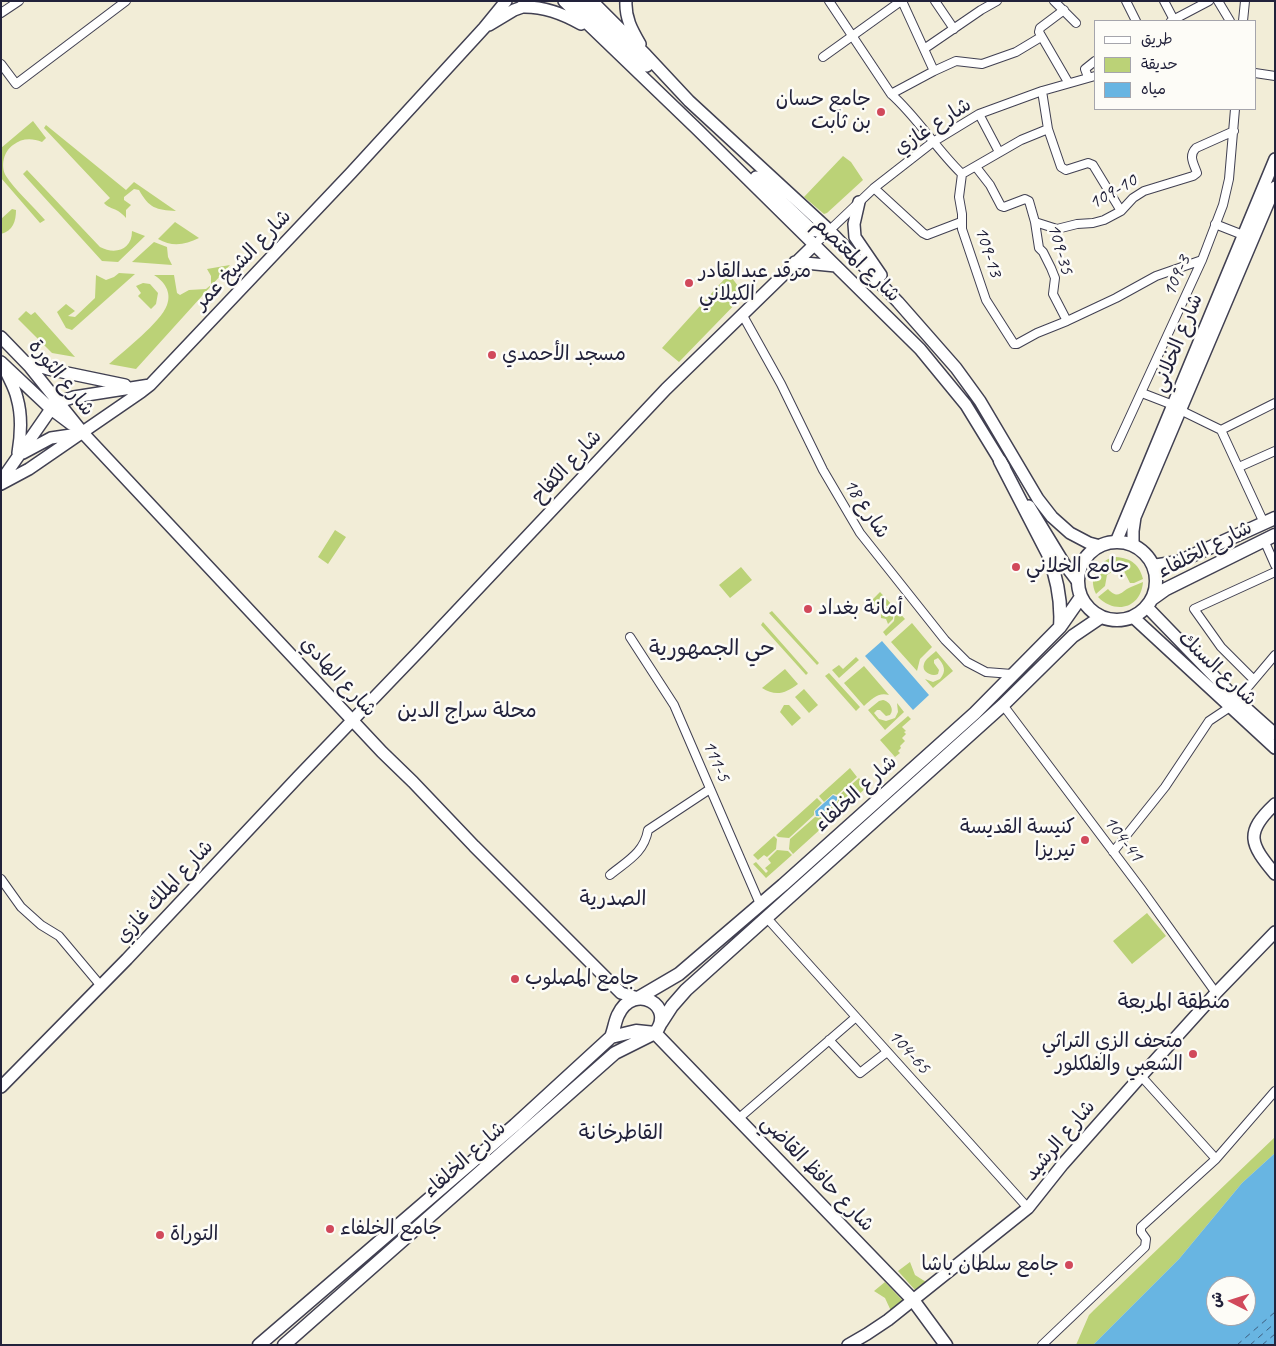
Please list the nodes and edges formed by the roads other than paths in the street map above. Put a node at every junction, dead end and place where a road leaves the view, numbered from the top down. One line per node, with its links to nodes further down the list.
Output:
1 (19, 1): 21 (street)
2 (126, 1): 37 (street)
3 (506, 1): 28 (main road, شارع الشيخ عمر)
4 (542, 1): 19 (main road, شارع الشيخ عمر)
5 (564, 1): 30 (main road, شارع المعتصم)
6 (578, 1): 46 (main road)
7 (592, 1): 34 (main road, شارع المعتصم)
8 (626, 1): 34 (main road)
9 (829, 1): 31 (street)
10 (901, 1): 31 (street); 33 (street)
11 (935, 1): 29 (street)
12 (996, 1): 29 (street)
13 (1054, 1): 20 (street)
14 (1126, 1): 22 (street)
15 (1164, 1): 23 (street)
16 (1209, 1): 24 (street)
17 (1218, 1): 25 (street)
18 (1245, 1): 26 (street)
19 (527, 4): 28 (main road, شارع الشيخ عمر); 30 (main road)
20 (1064, 10): 27 (street); 32 (street)
21 (1, 13)
22 (1136, 20)
23 (1173, 20)
24 (1175, 20)
25 (1229, 20)
26 (1243, 20)
27 (1076, 23)
28 (484, 28): 76 (main road, شارع الشيخ عمر)
29 (954, 29): 33 (street)
30 (596, 33): 49 (main road, شارع المعتصم)
31 (852, 35): 35 (street); 45 (street)
32 (1041, 37): 38 (street); 43 (street)
33 (924, 49): 38 (street)
34 (646, 55): 46 (main road, شارع المعتصم)
35 (823, 56)
36 (1094, 62): 41 (street)
37 (1, 64)
38 (934, 71): 45 (street)
39 (1256, 73): 40 (street); 42 (street)
40 (1275, 76)
41 (1091, 77): 43 (street, شارع غازي)
42 (1275, 81)
43 (1068, 82): 44 (street, شارع غازي)
44 (1042, 90): 48 (street, شارع غازي); 50 (street)
45 (891, 94): 52 (street)
46 (689, 101): 64 (main road, شارع المعتصم)
47 (1236, 110): 51 (street, 109-3)
48 (978, 114): 52 (street, شارع غازي); 53 (street)
49 (697, 129): 64 (main road); 66 (main road, شارع المعتصم)
50 (1048, 129): 53 (street); 60 (street)
51 (1234, 132): 60 (street, 109-10); 63 (street, 109-3)
52 (933, 142): 56 (street); 58 (street, شارع غازي)
53 (999, 152): 55 (street)
54 (1275, 159): 65 (main road, شارع الخلاني)
55 (976, 167): 56 (street); 62 (street, 109-35)
56 (962, 174): 61 (street, 109-13)
57 (1275, 187): 81 (main road, شارع الخلاني)
58 (874, 188): 59 (street, شارع غازي); 61 (street)
59 (859, 202): 64 (street, شارع غازي); 70 (main road)
60 (1121, 211): 62 (street, 109-10)
61 (961, 222): 72 (street, 109-13)
62 (1035, 222): 72 (street, 109-35)
63 (1215, 224): 65 (street); 67 (street, 109-3)
64 (829, 230): 66 (street, شارع غازي); 70 (main road, شارع المعتصم)
65 (1243, 235): 81 (main road, شارع الخلاني)
66 (814, 245): 68 (main road, شارع الكفاح); 69 (main road, شارع المعتصم)
67 (1202, 260): 72 (street); 78 (street, 109-3)
68 (795, 262): 69 (main road); 71 (main road, شارع الكفاح)
69 (836, 266): 87 (main road, شارع المعتصم)
70 (898, 302): 93 (main road, شارع المعتصم)
71 (742, 314): 106 (street, شارع 18); 110 (main road, شارع الكفاح)
72 (1067, 321)
73 (1, 338): 75 (main road, شارع الثورة)
74 (2, 362): 80 (main road, شارع الثورة); 86 (main road)
75 (26, 362): 77 (main road); 80 (main road, شارع الثورة)
76 (150, 384): 77 (main road); 83 (main road, شارع الشيخ عمر)
77 (134, 386): 80 (main road)
78 (1142, 393): 81 (street); 84 (street, 109-3)
79 (1275, 403): 82 (street)
80 (55, 406): 83 (main road, شارع الثورة); 86 (main road, شارع الشيخ عمر)
81 (1177, 408): 82 (street); 92 (main road, شارع الخلاني); 94 (main road, شارع الخلاني)
82 (1221, 430): 88 (street)
83 (82, 433): 86 (main road); 89 (main road, شارع الشيخ عمر); 110 (main road, شارع الهادي)
84 (1116, 447)
85 (1275, 451): 88 (street)
86 (18, 456): 89 (main road, شارع الشيخ عمر)
87 (1000, 461): 98 (main road, شارع المعتصم); 103 (main road)
88 (1239, 468): 90 (street)
89 (1, 483)
90 (1269, 520): 96 (main road, شارع الخلفاء)
91 (1269, 538): 95 (street); 100 (main road, شارع الخلفاء)
92 (1116, 542): 93 (main road); 94 (main road)
93 (1100, 546): 98 (main road)
94 (1133, 546): 96 (main road)
95 (1275, 565)
96 (1153, 566): 100 (main road)
97 (1275, 572): 107 (street)
98 (1078, 582): 99 (main road)
99 (1081, 597): 101 (main road); 103 (main road, شارع الخلفاء)
100 (1149, 603): 102 (main road); 108 (main road, شارع السنك)
101 (1101, 617): 102 (main road); 109 (main road, شارع الخلفاء)
102 (1133, 617): 108 (main road, شارع السنك)
103 (1060, 627): 106 (main road, شارع الخلفاء)
104 (630, 637): 115 (street, 111-5)
105 (1275, 655): 107 (street)
106 (1012, 674): 123 (main road, شارع الخلفاء)
107 (1253, 679): 108 (street)
108 (1233, 704): 111 (main road, شارع السنك); 112 (main road, شارع السنك); 118 (street)
109 (1003, 705): 118 (street, 104-41); 124 (main road, شارع الخلفاء)
110 (353, 719): 126 (main road, شارع الملك غازي); 128 (main road, شارع الهادي)
111 (1258, 732): 113 (main road, شارع السنك); 114 (main road)
112 (1275, 734)
113 (1275, 748)
114 (1275, 755)
115 (710, 789): 121 (street); 123 (street, 111-5)
116 (1275, 804): 120 (main road)
117 (1275, 814): 119 (main road)
118 (1113, 852): 127 (street, 104-41)
119 (1275, 865)
120 (1275, 874)
121 (610, 875)
122 (1, 878): 126 (street)
123 (760, 904): 128 (main road, شارع الخلفاء)
124 (766, 917): 129 (street, 104-65); 130 (main road, شارع الخلفاء)
125 (1275, 932): 127 (main road, شارع الرشيد)
126 (101, 986): 135 (main road, شارع الملك غازي)
127 (1216, 993): 134 (main road, شارع الرشيد)
128 (638, 998): 130 (main road); 131 (main road, شارع الخلفاء)
129 (856, 1017): 132 (street); 133 (street, 104-65)
130 (658, 1028): 131 (main road); 137 (main road, شارع حافظ القاضي); 142 (main road, شارع الخلفاء)
131 (612, 1037): 141 (main road)
132 (829, 1040): 133 (street); 137 (street)
133 (887, 1052): 139 (street, 104-65)
134 (1141, 1076): 138 (street); 139 (main road, شارع الرشيد)
135 (1, 1088)
136 (1275, 1091): 138 (street)
137 (738, 1119): 140 (main road, شارع حافظ القاضي)
138 (1216, 1159): 145 (street)
139 (1028, 1208): 140 (main road, شارع الرشيد)
140 (913, 1300): 143 (main road, شارع الرشيد); 144 (main road, شارع حافظ القاضي)
141 (259, 1345)
142 (284, 1345)
143 (848, 1345)
144 (946, 1345)
145 (1042, 1345)

